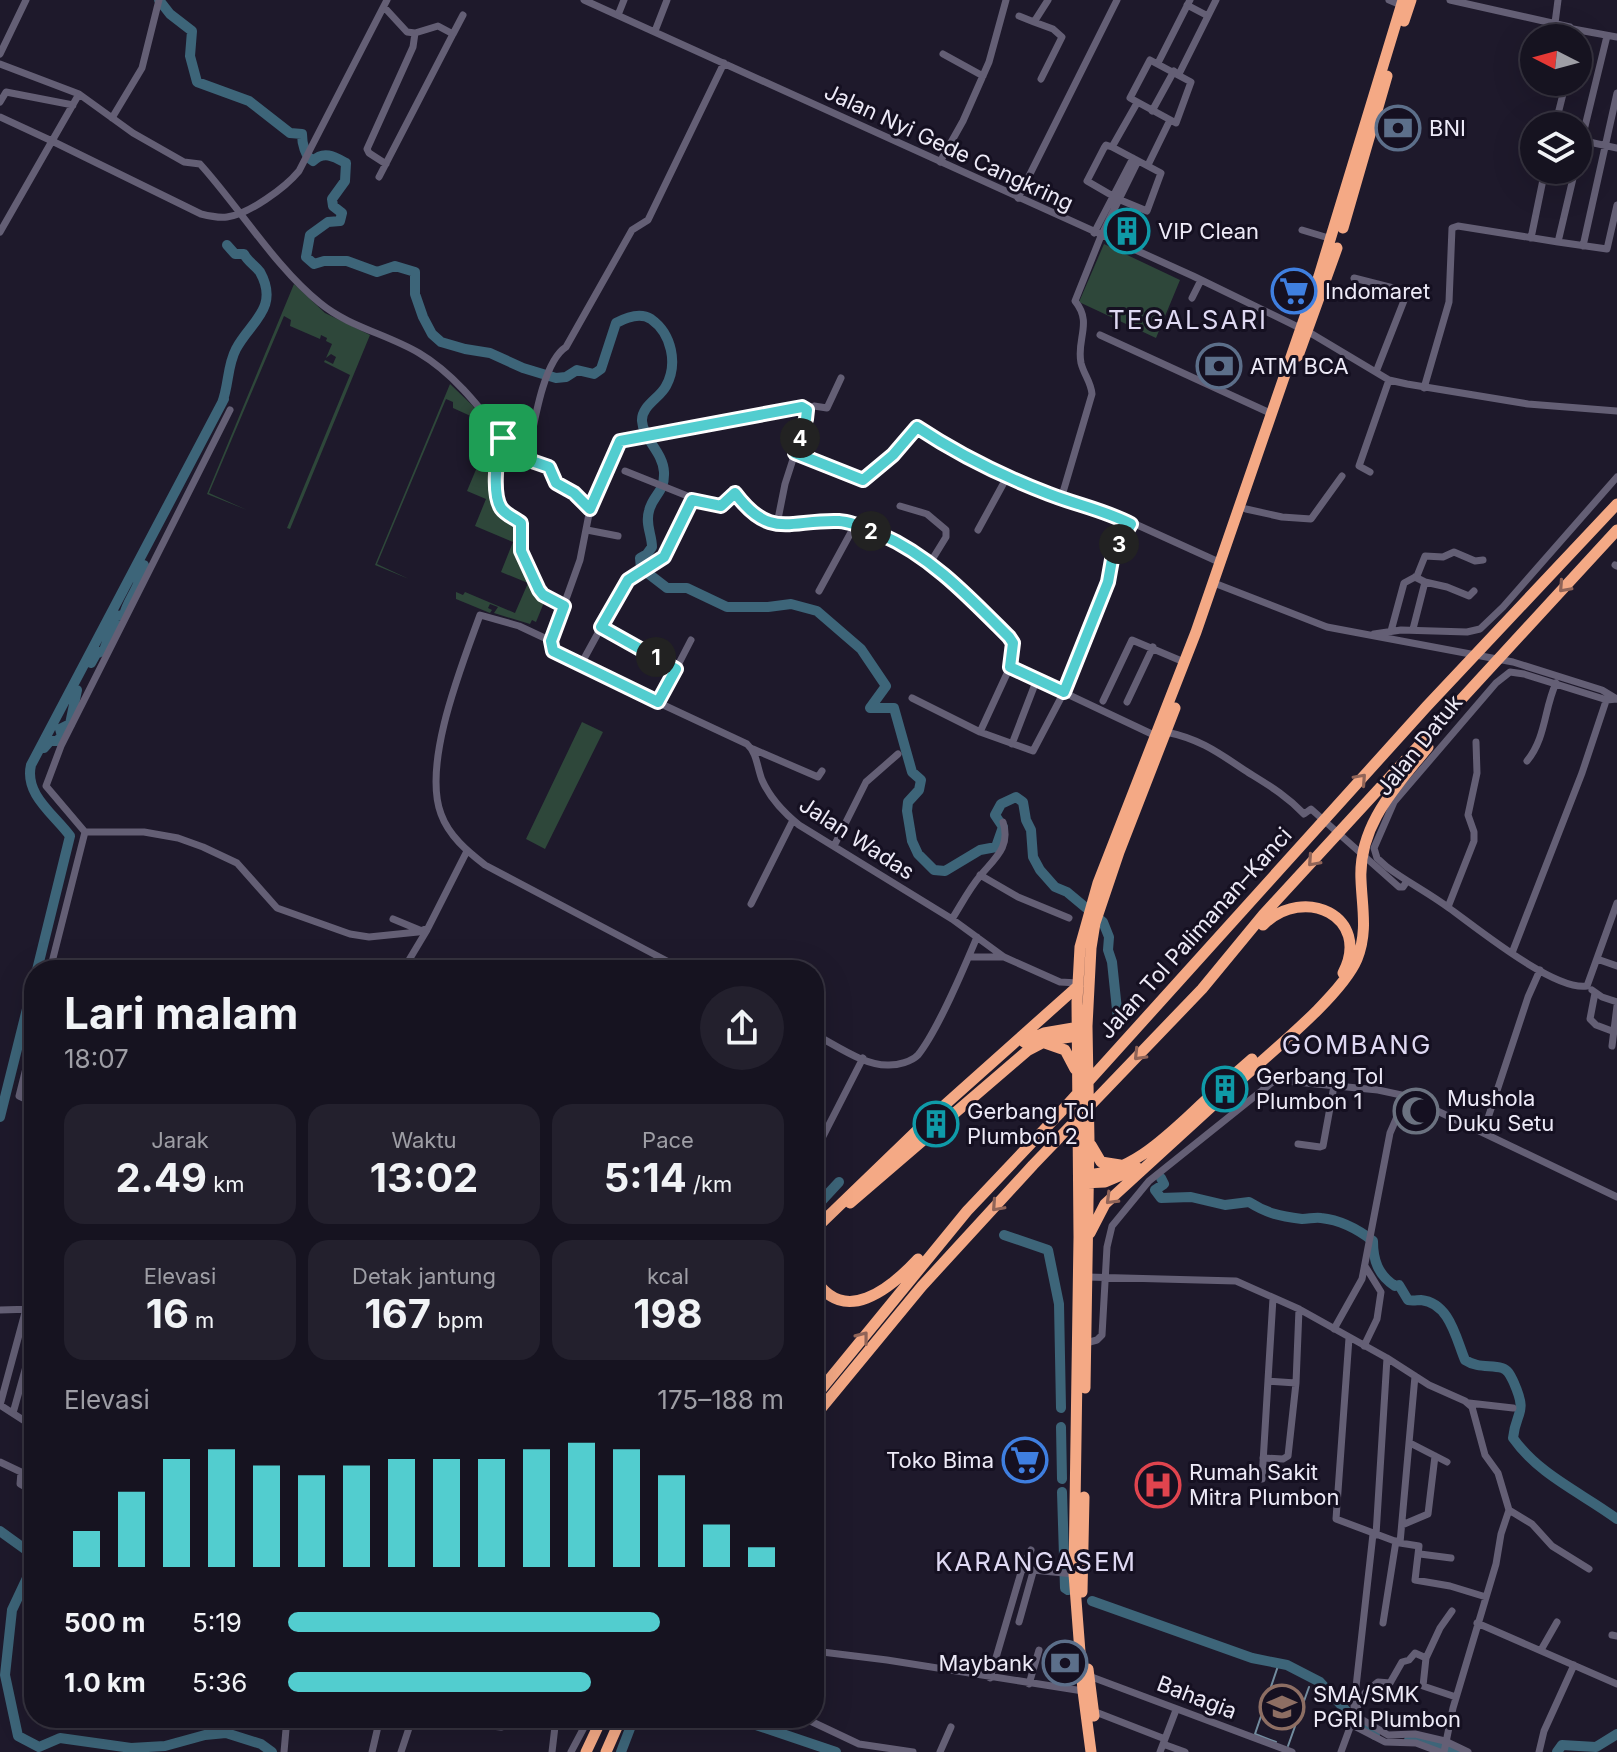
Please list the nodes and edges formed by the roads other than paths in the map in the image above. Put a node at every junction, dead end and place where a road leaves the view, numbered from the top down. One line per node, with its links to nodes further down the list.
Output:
1 (26, 0): 29 (street)
2 (159, 0): 45 (street)
3 (624, 0): 17 (street)
4 (656, 0): 14 (street)
5 (1006, 0): 35 (street)
6 (1048, 0): 20 (street)
7 (1117, 0): 60 (street)
8 (1216, 0): 19 (street)
9 (1450, 0): 21 (street)
10 (1558, 0): 21 (street)
11 (586, 1): 17 (street, Jalan Nyi Gede Cangkring)
12 (1401, 1): 47 (highway)
13 (386, 2): 24 (street); 63 (street)
14 (666, 2): 23 (street)
15 (1188, 3): 19 (street); 32 (street)
16 (463, 15): 26 (street)
17 (618, 15): 23 (street, Jalan Nyi Gede Cangkring)
18 (1019, 16): 20 (street)
19 (1208, 16): 34 (street)
20 (1034, 22): 36 (street)
21 (1555, 23): 22 (street)
22 (1558, 24)
23 (655, 31): 31 (street, Jalan Nyi Gede Cangkring)
24 (415, 33): 26 (street); 55 (street)
25 (1592, 33): 27 (street)
26 (453, 34): 55 (street)
27 (1607, 36): 28 (street); 43 (street)
28 (1617, 37)
29 (0, 54)
30 (943, 54): 35 (street)
31 (724, 63): 54 (street, Jalan Nyi Gede Cangkring); 88 (street)
32 (1158, 63): 34 (street); 40 (street)
33 (0, 64): 38 (street)
34 (1176, 73): 42 (street); 46 (street)
35 (983, 76): 54 (street)
36 (1041, 79)
37 (1617, 93): 50 (street)
38 (79, 94): 41 (street); 45 (street)
39 (0, 102): 41 (street)
40 (1137, 103): 42 (street); 51 (street)
41 (73, 105): 48 (street)
42 (1152, 111): 46 (street)
43 (1587, 112)
44 (0, 117): 48 (street)
45 (112, 118): 63 (street)
46 (1170, 120): 56 (street)
47 (1369, 126): 68 (highway); 76 (highway)
48 (52, 141): 63 (street); 65 (street)
49 (1592, 142): 50 (street)
50 (1605, 145): 52 (street); 70 (street)
51 (1112, 147): 53 (street); 61 (street)
52 (1617, 148)
53 (1135, 159): 56 (street); 61 (street)
54 (940, 162): 60 (street, Jalan Nyi Gede Cangkring)
55 (386, 164): 57 (street)
56 (1148, 165): 61 (street)
57 (379, 177)
58 (1542, 184): 67 (street)
59 (1572, 184): 69 (street)
60 (1018, 198): 66 (street, Jalan Nyi Gede Cangkring)
61 (1115, 198): 66 (street)
62 (1617, 205): 71 (street)
63 (241, 213): 86 (street)
64 (1302, 230): 68 (street)
65 (0, 232)
66 (1097, 235): 74 (street, Jalan Nyi Gede Cangkring); 95 (street)
67 (1531, 238): 69 (street); 81 (street)
68 (1332, 239): 76 (highway)
69 (1558, 242): 70 (street)
70 (1583, 246): 71 (street)
71 (1607, 249): 72 (street)
72 (1617, 252)
73 (1354, 278): 78 (street)
74 (1201, 280): 75 (street); 76 (street, Jalan Nyi Gede Cangkring)
75 (1192, 298)
76 (1303, 329): 78 (street, Jalan Nyi Gede Cangkring); 85 (highway); 99 (highway)
77 (1100, 335): 85 (street)
78 (1376, 372): 80 (street, Jalan Nyi Gede Cangkring)
79 (841, 378): 83 (street)
80 (1389, 380): 81 (street, Jalan Nyi Gede Cangkring); 90 (street)
81 (1424, 388): 84 (street, Jalan Nyi Gede Cangkring)
82 (230, 410): 147 (street)
83 (807, 410): 87 (street); 98 (street)
84 (1617, 411)
85 (1270, 413): 109 (highway)
86 (503, 438): 88 (street); 115 (street)
87 (795, 453): 92 (street); 100 (street)
88 (527, 459): 98 (street)
89 (625, 471): 94 (street)
90 (1370, 472)
91 (1342, 476): 99 (street)
92 (1007, 477): 95 (street); 104 (street)
93 (1617, 477): 117 (street)
94 (695, 499): 100 (street); 116 (street)
95 (1061, 499): 101 (street)
96 (1617, 504): 197 (highway, Jalan Tol Palimanan–Kanci, one-way to 96)
97 (900, 506): 108 (street)
98 (590, 509): 103 (street)
99 (1246, 509): 112 (highway)
100 (777, 524): 102 (street)
101 (1131, 524): 109 (street); 130 (street)
102 (855, 525): 108 (street); 113 (street)
103 (587, 530): 106 (street); 115 (street)
104 (978, 530)
105 (1617, 530): 128 (highway, Jalan Tol Palimanan–Kanci, one-way to 128)
106 (618, 536)
107 (1483, 560): 110 (street)
108 (930, 563): 125 (street)
109 (1221, 563): 112 (highway)
110 (1415, 577): 111 (street); 118 (street)
111 (1425, 582): 114 (street); 117 (street)
112 (1217, 584): 119 (street); 123 (highway)
113 (819, 591)
114 (1474, 591)
115 (564, 606): 121 (street)
116 (601, 627): 124 (street); 126 (street)
117 (1413, 629): 118 (street)
118 (1391, 631): 119 (street)
119 (1372, 634): 131 (street)
120 (691, 640): 126 (street)
121 (551, 641): 124 (street); 149 (street)
122 (1153, 647): 123 (street); 134 (street); 136 (street)
123 (1189, 657): 138 (highway)
124 (580, 666): 135 (street)
125 (1010, 667): 127 (street); 137 (street)
126 (676, 669): 135 (street)
127 (1037, 679): 130 (street); 140 (street)
128 (1481, 680): 173 (highway, Jalan Tol Palimanan–Kanci, one-way to 173); 173 (highway)
129 (1556, 683): 131 (street, Jalan Datuk); 143 (street); 151 (street, Jalan Datuk)
130 (1064, 692): 138 (street); 140 (street)
131 (1608, 696): 133 (street); 161 (street)
132 (912, 698): 137 (street)
133 (1617, 699)
134 (1103, 701)
135 (658, 702): 141 (street)
136 (1127, 702)
137 (980, 732): 140 (street)
138 (1161, 734): 151 (street); 171 (highway)
139 (1476, 742): 152 (street)
140 (1012, 744)
141 (753, 749): 144 (street); 145 (street, Jalan Wadas)
142 (898, 754): 148 (street)
143 (1527, 761)
144 (822, 771)
145 (793, 820): 148 (street, Jalan Wadas); 154 (street)
146 (1003, 822): 150 (street)
147 (85, 832): 159 (street); 164 (street)
148 (834, 846): 158 (street, Jalan Wadas)
149 (467, 851): 159 (street); 166 (street)
150 (980, 875): 155 (street); 158 (street)
151 (1407, 881): 152 (street, Jalan Datuk)
152 (1451, 900): 161 (street, Jalan Datuk)
153 (1617, 903): 156 (street)
154 (751, 904)
155 (1069, 918)
156 (1615, 918): 167 (street)
157 (393, 919): 159 (street)
158 (952, 919): 160 (street, Jalan Wadas)
159 (425, 930): 165 (street)
160 (977, 937): 162 (street); 163 (street, Jalan Wadas)
161 (1512, 953): 169 (street, Jalan Datuk)
162 (969, 957): 163 (street); 183 (street)
163 (1004, 957): 170 (street, Jalan Wadas)
164 (53, 960)
165 (408, 960)
166 (665, 960)
167 (1597, 960): 168 (street); 172 (street)
168 (1617, 966)
169 (1540, 970): 172 (street, Jalan Datuk); 189 (street)
170 (1060, 982): 171 (street, Jalan Wadas); 175 (street)
171 (1082, 984): 175 (highway); 177 (highway)
172 (1587, 986): 174 (street)
173 (1202, 989): 224 (highway, Jalan Tol Palimanan–Kanci, one-way to 224)
174 (1595, 993): 176 (street); 178 (street)
175 (1068, 996): 182 (highway)
176 (1617, 1004): 178 (street)
177 (1083, 1031): 180 (highway); 182 (highway); 185 (highway); 191 (highway)
178 (1612, 1031): 181 (street)
179 (824, 1039): 183 (street)
180 (1041, 1043): 185 (highway); 199 (highway)
181 (1612, 1046)
182 (1009, 1050): 198 (highway)
183 (863, 1058): 190 (street)
184 (24, 1076): 188 (street)
185 (1079, 1081): 195 (highway)
186 (1334, 1086): 187 (street); 192 (street); 203 (street)
187 (1406, 1096): 189 (street); 201 (street)
188 (24, 1098)
189 (1483, 1133): 196 (street)
190 (824, 1134)
191 (1089, 1141): 194 (highway); 195 (highway)
192 (1298, 1144)
193 (1146, 1164): 194 (highway); 195 (highway); 200 (highway, one-way to 200)
194 (1127, 1165): 195 (highway)
195 (1084, 1179): 200 (highway); 236 (highway)
196 (1617, 1197)
197 (967, 1211): 204 (highway); 215 (highway, Jalan Tol Palimanan–Kanci, one-way to 197)
198 (824, 1220)
199 (824, 1228)
200 (1087, 1241): 202 (highway)
201 (1365, 1266): 210 (street); 213 (street)
202 (1087, 1277): 203 (street); 212 (highway)
203 (1106, 1278): 205 (street); 212 (street)
204 (824, 1290)
205 (1273, 1298): 207 (street); 219 (street)
206 (24, 1309): 208 (street)
207 (1299, 1309): 210 (street); 220 (street)
208 (0, 1310)
209 (24, 1328): 223 (street)
210 (1334, 1329): 211 (street)
211 (1349, 1338): 213 (street); 238 (street)
212 (1086, 1343): 236 (highway)
213 (1364, 1346): 214 (street)
214 (1387, 1358): 217 (street); 238 (street)
215 (835, 1372): 218 (highway); 221 (highway, Jalan Tol Palimanan–Kanci)
216 (24, 1374): 226 (street)
217 (1415, 1376): 222 (street); 228 (street)
218 (824, 1379)
219 (1268, 1381): 220 (street); 230 (street)
220 (1296, 1383): 230 (street)
221 (824, 1386)
222 (1469, 1403): 225 (street); 235 (street)
223 (0, 1405): 226 (street)
224 (824, 1405)
225 (1513, 1408)
226 (13, 1413): 227 (street)
227 (24, 1420)
228 (1410, 1443): 229 (street); 237 (street)
229 (1435, 1456): 232 (street); 237 (street)
230 (1263, 1458): 233 (street)
231 (0, 1462): 234 (street)
232 (1447, 1462)
233 (1262, 1479)
234 (24, 1486)
235 (1509, 1510): 245 (street); 248 (street)
236 (1079, 1516): 240 (highway)
237 (1402, 1525): 239 (street)
238 (1374, 1534): 239 (street); 271 (street)
239 (1398, 1542): 242 (street); 254 (street)
240 (1079, 1543): 247 (highway); 261 (highway)
241 (1031, 1550): 244 (street)
242 (1420, 1554): 243 (street); 248 (street)
243 (1451, 1558)
244 (1022, 1569): 246 (street); 249 (street)
245 (1589, 1569)
246 (1033, 1572): 247 (street); 250 (street)
247 (1067, 1573): 265 (highway)
248 (1486, 1597): 255 (street)
249 (1011, 1608): 250 (street); 262 (street)
250 (1022, 1611): 252 (street)
251 (1452, 1611): 259 (street)
252 (1019, 1622)
253 (1557, 1622): 257 (street)
254 (1383, 1623)
255 (1477, 1623): 257 (street); 267 (street)
256 (1039, 1650): 263 (street)
257 (1541, 1650): 260 (street)
258 (824, 1653): 262 (street)
259 (1426, 1658): 266 (street); 267 (street)
260 (1574, 1665): 264 (street); 299 (street)
261 (1089, 1676): 269 (street, Bahagia); 270 (highway)
262 (990, 1678): 263 (street)
263 (1029, 1684): 265 (street)
264 (1617, 1684)
265 (1083, 1691): 293 (highway)
266 (1365, 1693): 268 (street); 271 (street)
267 (1456, 1697): 283 (street)
268 (1376, 1700)
269 (1176, 1710): 281 (street); 282 (street, Bahagia)
270 (1093, 1711): 281 (street); 294 (highway)
271 (1355, 1716): 283 (street); 297 (street)
272 (824, 1727): 291 (street)
273 (951, 1727): 292 (street)
274 (286, 1728): 284 (street)
275 (378, 1728): 285 (street)
276 (408, 1728): 286 (street)
277 (555, 1728): 287 (street)
278 (584, 1728): 288 (street)
279 (597, 1728): 289 (highway)
280 (617, 1728): 290 (highway)
281 (1163, 1745): 295 (street)
282 (1271, 1748): 296 (street, Bahagia)
283 (1443, 1748): 298 (street)
284 (284, 1752)
285 (372, 1752)
286 (401, 1752)
287 (552, 1752)
288 (571, 1752)
289 (586, 1752)
290 (606, 1752)
291 (913, 1752)
292 (940, 1752)
293 (1091, 1752)
294 (1099, 1752)
295 (1185, 1752)
296 (1292, 1752)
297 (1341, 1752)
298 (1468, 1752)
299 (1539, 1752)

